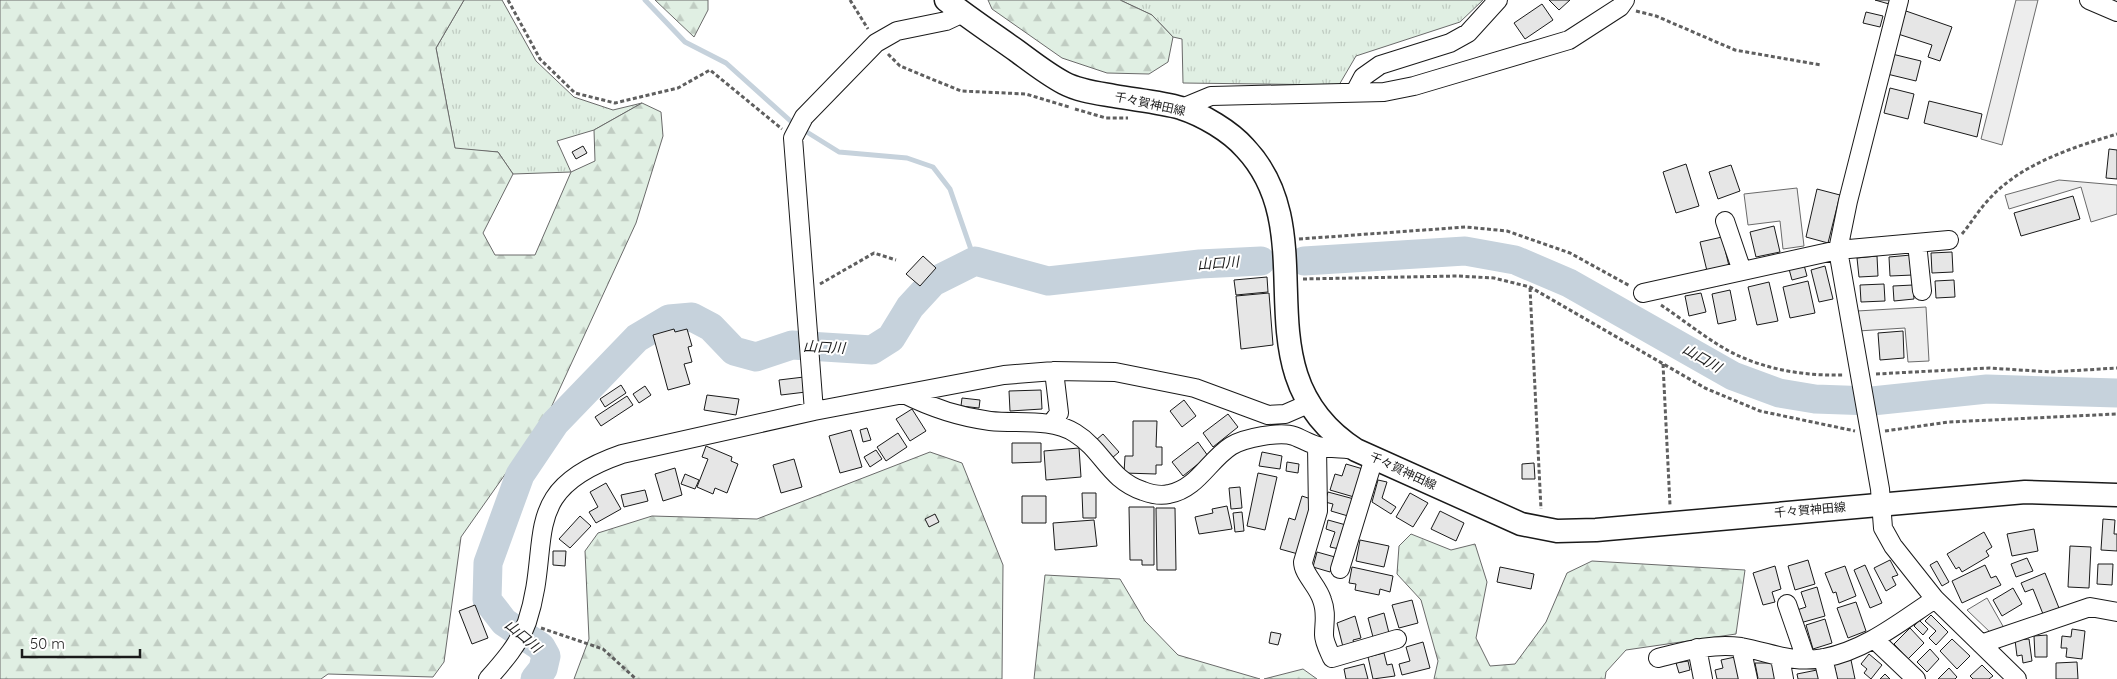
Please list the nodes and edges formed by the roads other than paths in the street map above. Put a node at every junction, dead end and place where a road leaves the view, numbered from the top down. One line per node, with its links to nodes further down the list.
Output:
1 (1498, 0): 7 (street)
2 (1899, 0): 12 (street)
3 (2089, 0): 6 (street)
4 (1623, 4): 7 (street)
5 (955, 6): 8 (main road, 千々賀神田線); 19 (street)
6 (2117, 12)
7 (1355, 92): 8 (street)
8 (1182, 108): 18 (main road, 千々賀神田線)
9 (1725, 221): 13 (street)
10 (1949, 240): 11 (street)
11 (1917, 243): 12 (street); 14 (street)
12 (1838, 250): 13 (street); 26 (street)
13 (1742, 271): 15 (street)
14 (1922, 291)
15 (1643, 293)
16 (1054, 371): 17 (street); 20 (street); 21 (street)
17 (904, 394): 19 (street); 21 (street)
18 (1308, 404): 20 (street); 24 (main road, 千々賀神田線)
19 (814, 411): 39 (street)
20 (1268, 415): 22 (street)
21 (1051, 424): 22 (street)
22 (1292, 435): 23 (street)
23 (1317, 446): 24 (street); 31 (street)
24 (1365, 454): 26 (main road, 千々賀神田線); 27 (street)
25 (2117, 495): 26 (main road, 千々賀神田線)
26 (1881, 503): 28 (street)
27 (1340, 569)
28 (1935, 599): 32 (street); 33 (street)
29 (1787, 604): 38 (street)
30 (2117, 612): 33 (street)
31 (1397, 638)
32 (1874, 639): 38 (street); 44 (street)
33 (1981, 644): 45 (street)
34 (1697, 648): 35 (street); 36 (street); 40 (street)
35 (1741, 648): 37 (street); 41 (street)
36 (1658, 658)
37 (1780, 658): 38 (street); 42 (street)
38 (1814, 658): 43 (street)
39 (488, 679)
40 (1703, 679)
41 (1748, 679)
42 (1784, 679)
43 (1828, 679)
44 (1916, 679)
45 (2017, 679)

